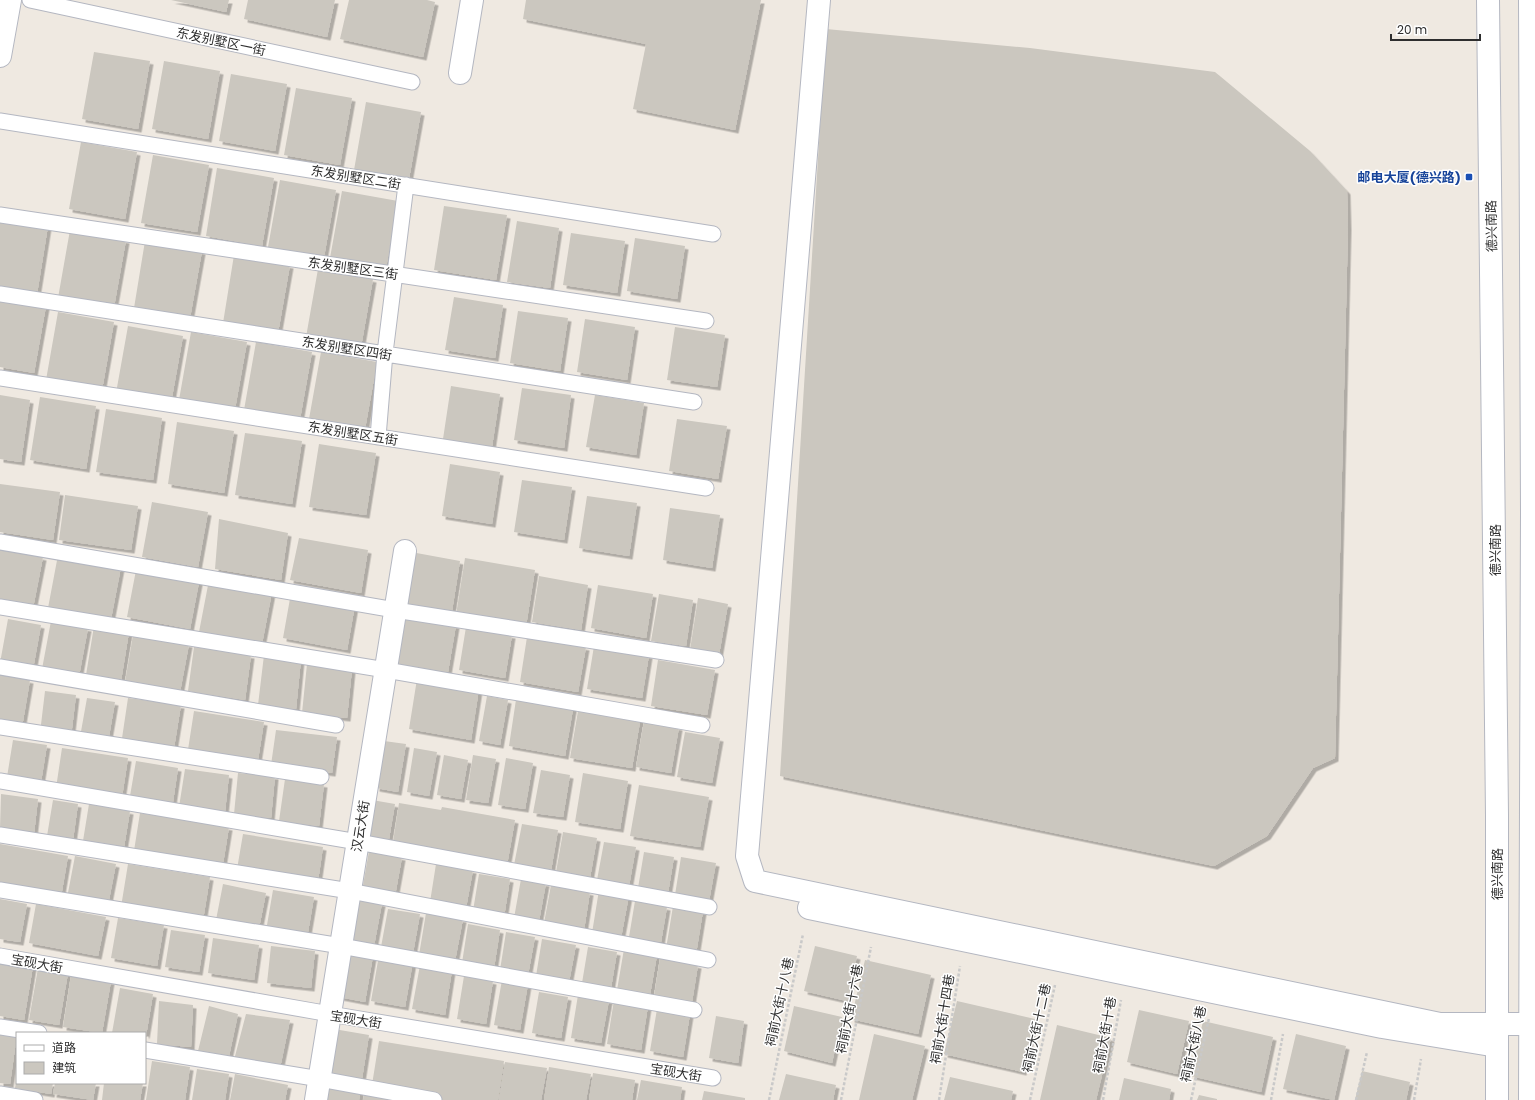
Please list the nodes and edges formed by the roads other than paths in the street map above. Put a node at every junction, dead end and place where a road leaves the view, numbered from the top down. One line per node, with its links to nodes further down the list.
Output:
1 (10, 0): 7 (street)
2 (30, 0): 10 (lane, 东发别墅区一街)
3 (472, 0): 9 (street)
4 (819, 0): 46 (street)
5 (1488, 0): 46 (street, 德兴南路)
6 (1530, 0): 47 (street)
7 (2, 31): 8 (street)
8 (0, 56)
9 (460, 72)
10 (412, 82)
11 (0, 121): 12 (lane, 东发别墅区二街)
12 (406, 185): 14 (lane, 东发别墅区二街); 15 (lane)
13 (0, 215): 15 (lane, 东发别墅区三街)
14 (713, 234)
15 (394, 274): 17 (lane, 东发别墅区三街); 18 (lane)
16 (0, 294): 18 (lane, 东发别墅区四街)
17 (706, 321)
18 (385, 354): 20 (lane, 东发别墅区四街); 21 (lane)
19 (0, 378): 21 (lane, 东发别墅区五街)
20 (694, 402)
21 (378, 437): 22 (lane, 东发别墅区五街)
22 (706, 488)
23 (0, 542): 26 (lane)
24 (405, 551): 26 (street, 汉云大街)
25 (0, 607): 29 (lane)
26 (395, 610): 27 (lane); 29 (street, 汉云大街)
27 (716, 660)
28 (0, 668): 30 (lane)
29 (386, 670): 31 (lane); 36 (street, 汉云大街)
30 (336, 725)
31 (702, 725)
32 (0, 727): 33 (lane)
33 (321, 777)
34 (0, 780): 36 (lane)
35 (0, 835): 38 (lane)
36 (358, 842): 38 (street, 汉云大街); 39 (lane)
37 (0, 890): 41 (lane)
38 (350, 892): 41 (street, 汉云大街); 43 (lane)
39 (709, 907)
40 (809, 908): 50 (street)
41 (341, 946): 44 (lane); 45 (street, 汉云大街)
42 (0, 956): 45 (lane, 宝砚大街)
43 (708, 960)
44 (694, 1010)
45 (330, 1014): 52 (lane, 宝砚大街); 53 (street, 汉云大街)
46 (1497, 1023): 47 (street); 50 (street, 德兴南路)
47 (1533, 1024): 59 (street)
48 (0, 1027): 49 (lane)
49 (32, 1032)
50 (1497, 1046): 58 (street, 德兴南路)
51 (146, 1050): 53 (lane)
52 (713, 1078)
53 (320, 1079): 56 (street, 汉云大街); 57 (lane)
54 (0, 1094): 55 (lane)
55 (35, 1100)
56 (316, 1100)
57 (434, 1100)
58 (1497, 1100)
59 (1530, 1100)

